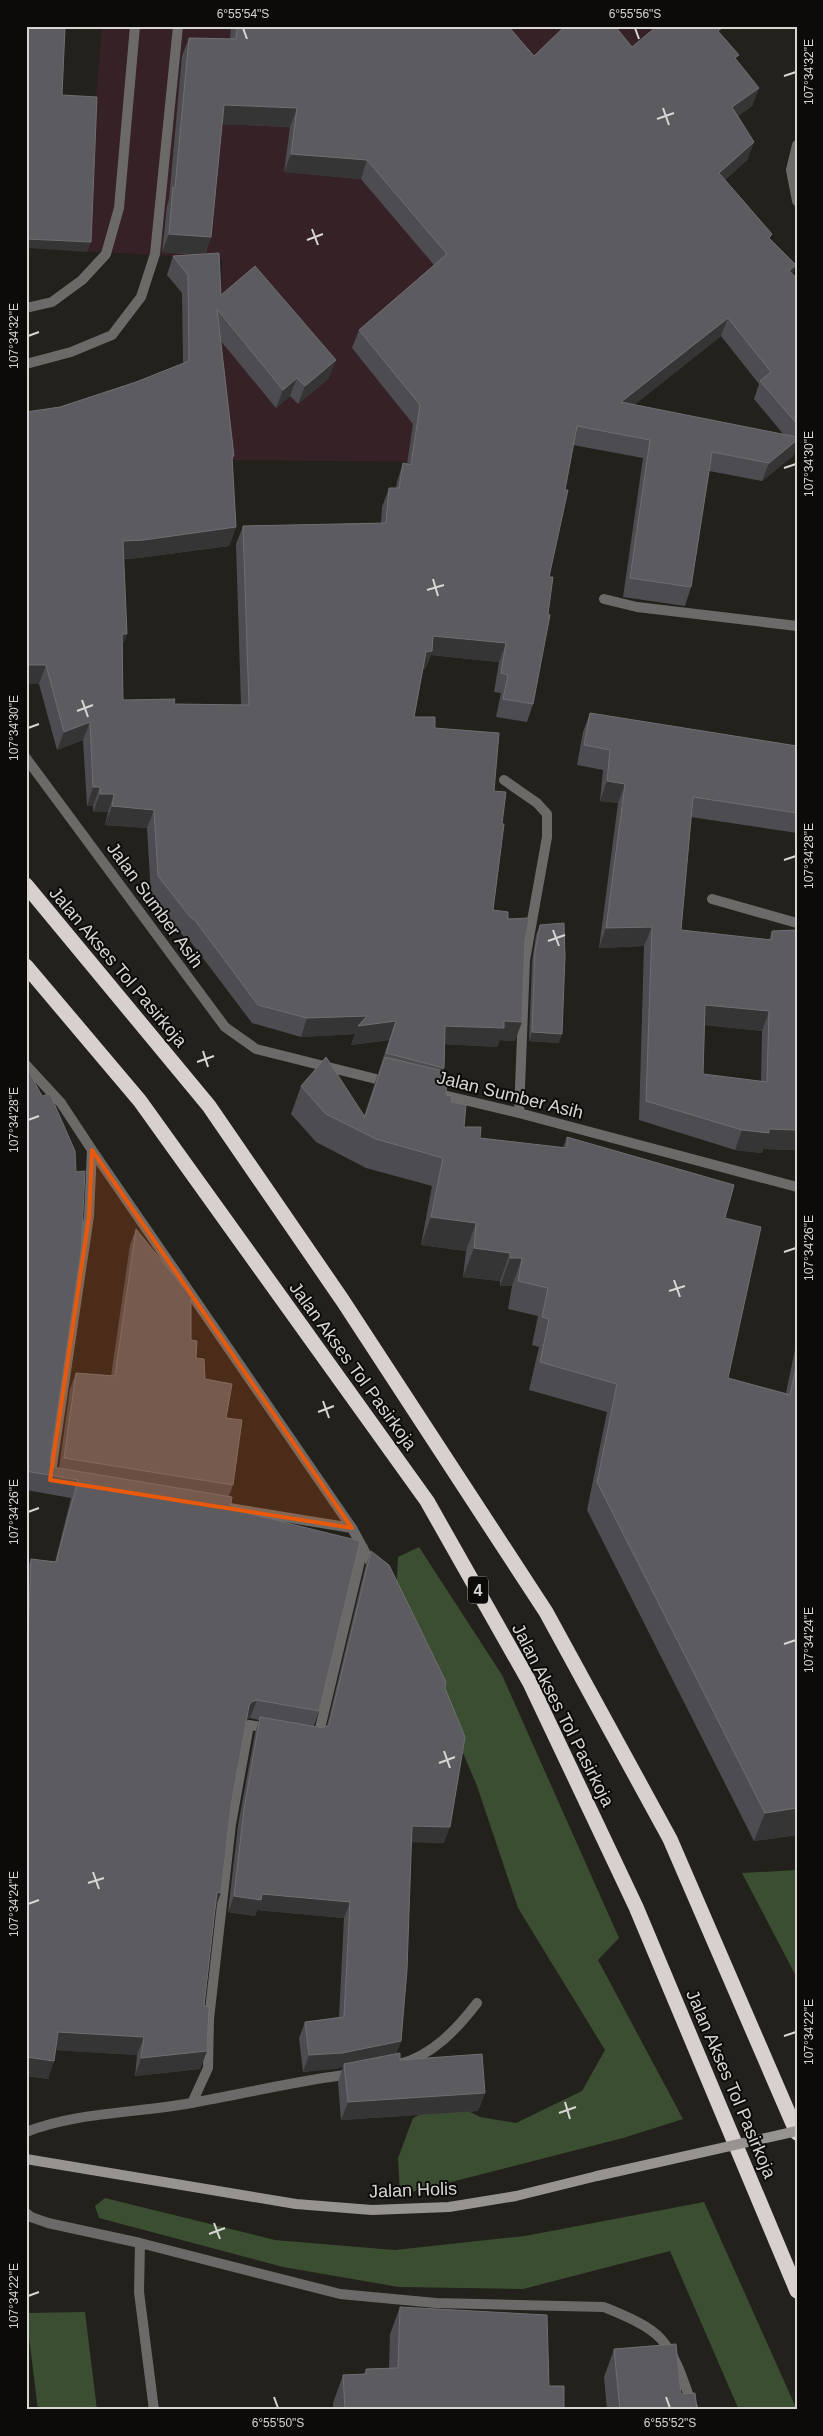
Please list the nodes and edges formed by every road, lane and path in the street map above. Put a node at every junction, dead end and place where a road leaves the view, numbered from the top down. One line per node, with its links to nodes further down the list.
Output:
1 (135, 26): 5 (street)
2 (178, 26): 6 (street)
3 (797, 145): 4 (street)
4 (797, 201)
5 (26, 308)
6 (26, 364)
7 (604, 599): 8 (street)
8 (797, 626)
9 (26, 758): 16 (street, Jalan Sumber Asih)
10 (504, 780): 18 (street)
11 (26, 885): 33 (highway, Jalan Akses Tol Pasirkoja)
12 (712, 899): 13 (street)
13 (797, 923)
14 (26, 966): 37 (highway, Jalan Akses Tol Pasirkoja / 4)
15 (26, 1066): 19 (street)
16 (397, 1084)
17 (425, 1091): 18 (street, Jalan Sumber Asih)
18 (519, 1113): 20 (street, Jalan Sumber Asih)
19 (92, 1150): 21 (street); 23 (street)
20 (797, 1187)
21 (60, 1481)
22 (207, 1505): 23 (street)
23 (352, 1528): 24 (street)
24 (362, 1548): 25 (street); 27 (street)
25 (372, 1565)
26 (282, 1730): 31 (street)
27 (300, 1733)
28 (477, 2003): 29 (street)
29 (386, 2067)
30 (360, 2073): 31 (street)
31 (192, 2103): 32 (street)
32 (26, 2132)
33 (797, 2132): 34 (street, Jalan Holis, bridge)
34 (26, 2158)
35 (26, 2213): 36 (street)
36 (140, 2242): 38 (street); 39 (street)
37 (797, 2291)
38 (154, 2410)
39 (694, 2410)

